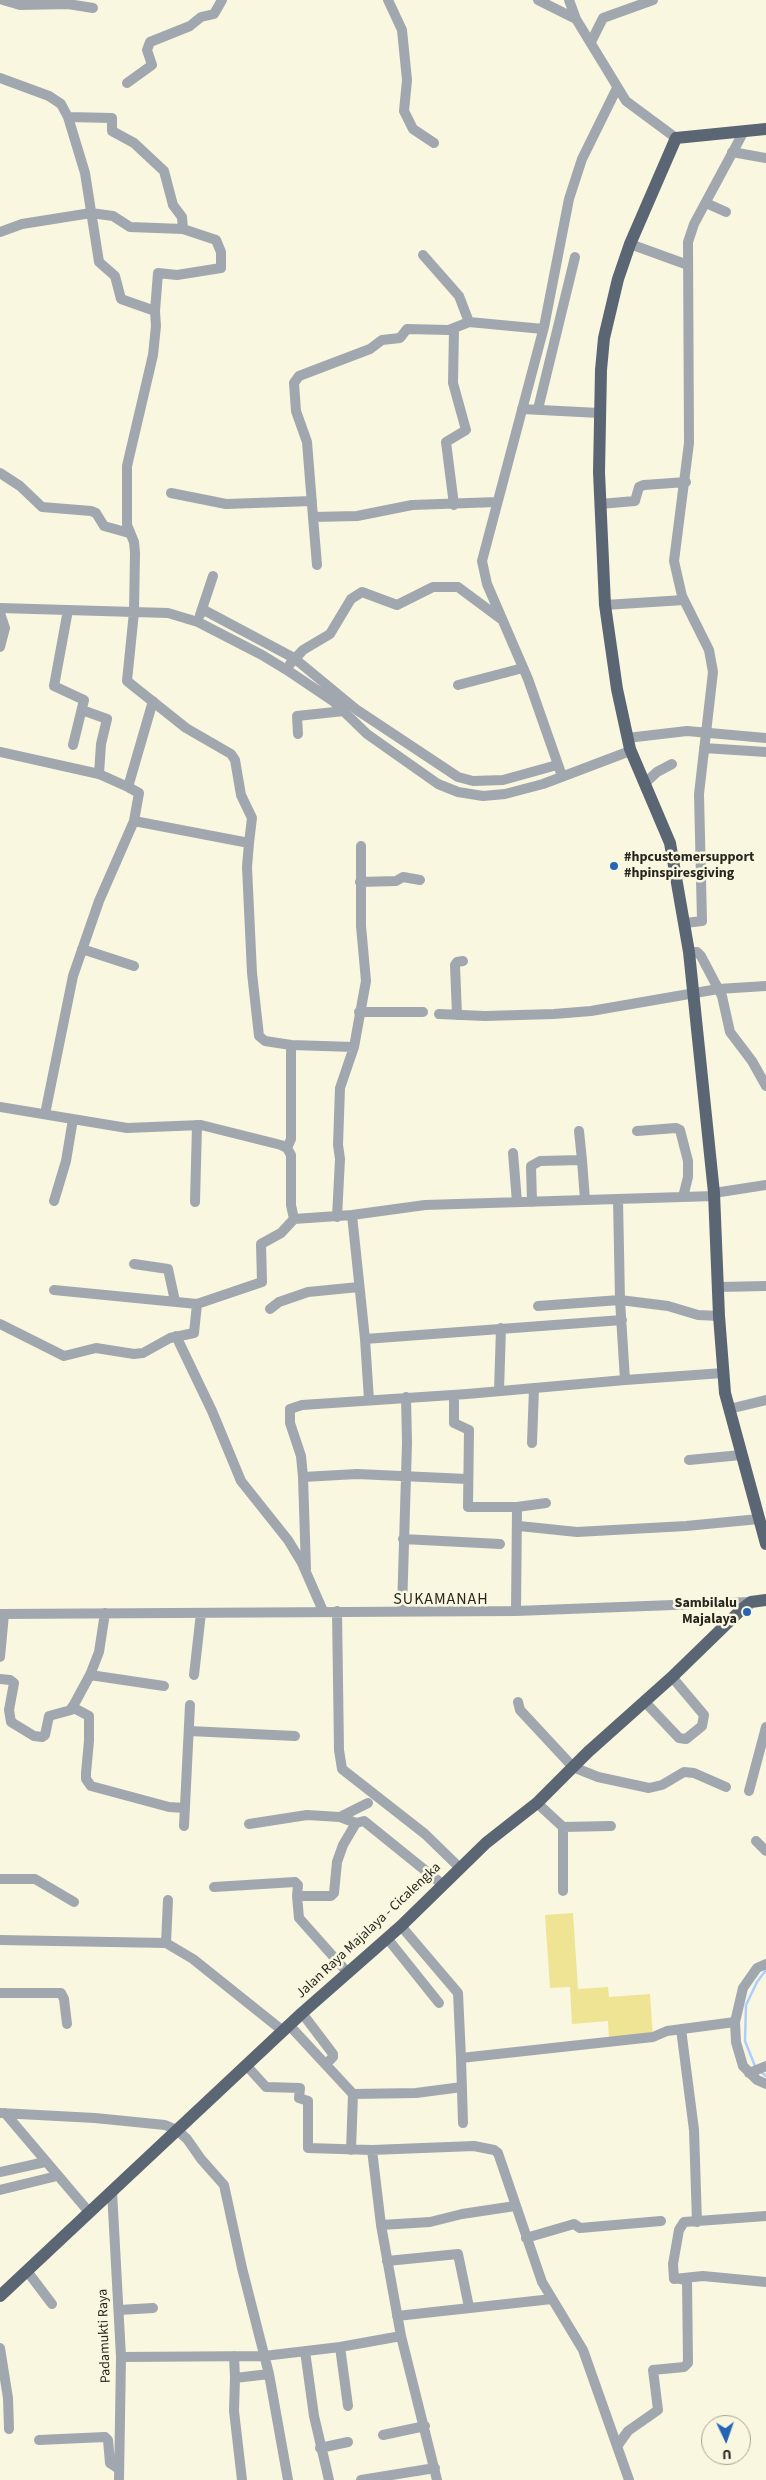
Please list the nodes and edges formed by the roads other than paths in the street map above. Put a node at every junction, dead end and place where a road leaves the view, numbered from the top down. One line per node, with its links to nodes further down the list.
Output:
1 (3, 0): 7 (street)
2 (222, 0): 11 (street)
3 (388, 0): 17 (street)
4 (538, 0): 8 (street)
5 (569, 0): 8 (street)
6 (653, 0): 9 (street)
7 (93, 8)
8 (576, 19): 9 (street)
9 (591, 42): 12 (street)
10 (0, 78): 13 (street)
11 (127, 83)
12 (617, 88): 16 (street); 29 (street)
13 (68, 117): 22 (street); 23 (street)
14 (766, 129): 15 (main road)
15 (743, 132): 16 (main road); 18 (street)
16 (676, 138): 25 (main road)
17 (434, 144)
18 (732, 152): 19 (street); 20 (street)
19 (766, 158)
20 (706, 202): 21 (street); 28 (street)
21 (726, 212)
22 (91, 213): 23 (street); 24 (street); 31 (street)
23 (183, 229): 31 (street)
24 (0, 232)
25 (630, 244): 28 (street); 36 (main road)
26 (423, 255): 32 (street)
27 (575, 257): 30 (street)
28 (686, 264): 38 (street)
29 (554, 275): 30 (street); 34 (street)
30 (568, 279): 34 (street)
31 (155, 311): 45 (street)
32 (469, 322): 33 (street); 34 (street)
33 (454, 329): 40 (street); 43 (street)
34 (550, 329): 35 (street); 35 (street)
35 (530, 409): 36 (street); 41 (street)
36 (599, 413): 42 (main road)
37 (0, 473): 45 (street)
38 (686, 482): 42 (street); 48 (street)
39 (171, 493): 40 (street)
40 (312, 501): 44 (street)
41 (497, 502): 43 (street); 55 (street)
42 (600, 504): 49 (main road)
43 (454, 505): 44 (street)
44 (313, 517): 46 (street)
45 (128, 534): 52 (street)
46 (317, 565)
47 (213, 576): 54 (street)
48 (684, 600): 49 (street); 66 (street)
49 (606, 605): 68 (main road)
50 (0, 608): 51 (street)
51 (68, 610): 52 (street); 61 (street)
52 (134, 612): 54 (street); 60 (street)
53 (0, 613): 56 (street)
54 (200, 616): 57 (street)
55 (502, 620): 57 (street); 58 (street)
56 (0, 647)
57 (290, 664): 62 (street); 63 (street)
58 (523, 668): 59 (street); 72 (street)
59 (458, 685)
60 (153, 701): 75 (street); 78 (street)
61 (82, 710): 67 (street); 73 (street)
62 (344, 710): 63 (street); 64 (street)
63 (372, 729): 76 (street); 76 (street)
64 (298, 734)
65 (766, 738): 66 (street)
66 (705, 740): 68 (street); 70 (street); 82 (street)
67 (73, 745)
68 (629, 745): 72 (street); 74 (main road)
69 (0, 752): 73 (street)
70 (766, 752)
71 (672, 764): 74 (street)
72 (563, 772): 76 (street); 76 (street)
73 (99, 774): 75 (street)
74 (644, 784): 82 (main road)
75 (128, 787): 77 (street)
76 (489, 789)
77 (134, 821): 78 (street); 83 (street)
78 (249, 843): 94 (street)
79 (361, 846): 81 (street)
80 (420, 880): 81 (street)
81 (360, 882): 90 (street)
82 (685, 923): 84 (main road)
83 (82, 949): 86 (street); 99 (street)
84 (689, 952): 88 (street); 89 (main road)
85 (463, 961): 93 (street)
86 (134, 966)
87 (766, 986): 88 (street)
88 (718, 989): 89 (street); 96 (street)
89 (694, 994): 93 (street); 108 (main road)
90 (359, 1012): 91 (street); 95 (street)
91 (423, 1012)
92 (439, 1014): 93 (street)
93 (457, 1015)
94 (291, 1045): 95 (street); 104 (street)
95 (354, 1047): 117 (street)
96 (762, 1072): 97 (street)
97 (766, 1086)
98 (0, 1107): 99 (street)
99 (45, 1114): 100 (street)
100 (73, 1119): 101 (street); 112 (street)
101 (197, 1125): 104 (street); 113 (street)
102 (578, 1131): 106 (street)
103 (637, 1132): 109 (street)
104 (287, 1148): 118 (street)
105 (513, 1153): 114 (street)
106 (582, 1160): 111 (street); 115 (street)
107 (766, 1185): 108 (street)
108 (714, 1194): 109 (street); 122 (main road)
109 (689, 1197): 110 (street)
110 (618, 1199): 111 (street); 124 (street)
111 (585, 1200): 115 (street)
112 (54, 1202)
113 (195, 1202)
114 (517, 1202): 115 (street); 116 (street)
115 (532, 1202)
116 (352, 1215): 117 (street); 121 (street)
117 (337, 1217): 118 (street)
118 (294, 1219): 126 (street)
119 (134, 1264): 125 (street)
120 (766, 1286): 122 (street)
121 (359, 1287): 128 (street); 134 (street)
122 (719, 1288): 129 (main road)
123 (54, 1290): 125 (street)
124 (620, 1300): 127 (street); 129 (street); 130 (street)
125 (175, 1301): 126 (street)
126 (197, 1304): 133 (street)
127 (538, 1306)
128 (270, 1309)
129 (716, 1316): 135 (main road)
130 (622, 1320): 132 (street); 136 (street)
131 (0, 1324): 133 (street)
132 (501, 1328): 134 (street); 138 (street)
133 (176, 1336): 158 (street)
134 (365, 1340): 141 (street)
135 (711, 1373): 136 (street); 143 (main road)
136 (625, 1380): 137 (street)
137 (534, 1388): 138 (street); 144 (street)
138 (498, 1391): 139 (street)
139 (454, 1395): 140 (street); 149 (street)
140 (406, 1397): 141 (street); 148 (street)
141 (369, 1400): 147 (street)
142 (766, 1400): 143 (street)
143 (729, 1409): 145 (main road)
144 (532, 1442)
145 (733, 1456): 146 (street); 150 (main road)
146 (689, 1460)
147 (303, 1477): 148 (street); 158 (street)
148 (406, 1478): 149 (street); 155 (street)
149 (467, 1479): 152 (street)
150 (761, 1502): 153 (main road)
151 (546, 1503): 152 (street)
152 (517, 1507): 154 (street)
153 (760, 1519): 154 (street); 157 (main road)
154 (519, 1526): 163 (street)
155 (403, 1539): 156 (street); 160 (street)
156 (500, 1544)
157 (766, 1544)
158 (306, 1572): 161 (street)
159 (758, 1601): 163 (street); 170 (main road, Jalan Raya Majalaya - Cicalengka)
160 (402, 1610): 162 (street); 163 (street)
161 (323, 1611): 162 (street); 166 (street)
162 (337, 1611): 183 (street)
163 (516, 1611)
164 (105, 1612): 165 (street); 166 (street); 168 (street)
165 (2, 1614): 167 (street)
166 (201, 1614): 169 (street)
167 (0, 1657)
168 (90, 1675): 172 (street); 176 (street)
169 (194, 1675)
170 (672, 1677): 174 (main road, Jalan Raya Majalaya - Cicalengka); 174 (street)
171 (0, 1679): 176 (street)
172 (164, 1686)
173 (518, 1702): 180 (street)
174 (645, 1702): 180 (main road, Jalan Raya Majalaya - Cicalengka)
175 (190, 1705): 178 (street)
176 (72, 1707): 186 (street)
177 (766, 1727): 182 (street)
178 (188, 1731): 179 (street); 186 (street)
179 (294, 1736)
180 (575, 1764): 181 (street); 184 (main road, Jalan Raya Majalaya - Cicalengka)
181 (726, 1787)
182 (749, 1791)
183 (375, 1794): 185 (street); 195 (street)
184 (537, 1803): 191 (street); 195 (main road, Jalan Raya Majalaya - Cicalengka)
185 (365, 1806): 187 (street); 188 (street)
186 (185, 1808): 190 (street)
187 (344, 1814): 188 (street); 189 (street)
188 (359, 1820): 197 (street); 200 (street)
189 (250, 1824)
190 (184, 1826)
191 (563, 1826): 192 (street); 199 (street)
192 (611, 1826)
193 (756, 1841): 194 (street)
194 (766, 1851)
195 (460, 1868): 197 (main road, Jalan Raya Majalaya - Cicalengka)
196 (0, 1878): 202 (street)
197 (442, 1884): 203 (main road, Jalan Raya Majalaya - Cicalengka)
198 (214, 1887): 200 (street)
199 (563, 1891)
200 (297, 1896): 208 (street)
201 (168, 1900): 206 (street)
202 (74, 1902)
203 (401, 1926): 204 (main road, Jalan Raya Majalaya - Cicalengka); 216 (street)
204 (387, 1938): 208 (main road, Jalan Raya Majalaya - Cicalengka); 210 (street)
205 (0, 1940): 206 (street)
206 (166, 1943): 214 (street)
207 (766, 1964): 212 (street)
208 (348, 1973): 211 (main road, Jalan Raya Majalaya - Cicalengka)
209 (0, 1993): 213 (street)
210 (439, 2003)
211 (302, 2013): 214 (main road, Jalan Raya Majalaya - Cicalengka); 217 (street)
212 (735, 2022): 215 (street); 219 (street)
213 (67, 2024)
214 (286, 2028): 217 (street); 218 (main road, Jalan Raya Majalaya - Cicalengka)
215 (681, 2029): 216 (street); 237 (street)
216 (461, 2058): 221 (street)
217 (326, 2064): 222 (street)
218 (246, 2065): 225 (main road, Jalan Raya Majalaya - Cicalengka); 226 (street)
219 (759, 2069): 220 (street)
220 (766, 2084)
221 (462, 2087): 222 (street); 224 (street)
222 (353, 2094): 226 (street)
223 (3, 2113): 225 (street); 228 (street)
224 (463, 2123)
225 (177, 2130): 232 (main road, Jalan Raya Majalaya - Cicalengka); 257 (street)
226 (351, 2150): 227 (street)
227 (372, 2150): 233 (street); 238 (street)
228 (45, 2162): 229 (street); 230 (street)
229 (0, 2172)
230 (57, 2176): 231 (street); 234 (street)
231 (0, 2190)
232 (112, 2191): 234 (main road, Jalan Raya Majalaya - Cicalengka); 249 (street, Padamukti Raya)
233 (516, 2206): 238 (street); 239 (street)
234 (89, 2212): 241 (main road, Jalan Raya Majalaya - Cicalengka)
235 (766, 2216): 237 (street)
236 (661, 2222): 239 (street)
237 (697, 2222): 242 (street)
238 (381, 2226): 240 (street)
239 (526, 2238): 245 (street)
240 (387, 2261): 247 (street); 250 (street)
241 (26, 2271): 244 (main road, Jalan Raya Majalaya - Cicalengka); 246 (street)
242 (674, 2279): 243 (street); 266 (street)
243 (766, 2282)
244 (1, 2294)
245 (552, 2299): 247 (street); 266 (street)
246 (52, 2304)
247 (469, 2307): 250 (street)
248 (153, 2308): 249 (street)
249 (119, 2310): 255 (street, Padamukti Raya)
250 (397, 2316): 251 (street)
251 (401, 2336): 252 (street); 261 (street)
252 (340, 2347): 254 (street); 260 (street)
253 (0, 2348): 262 (street)
254 (305, 2351): 257 (street); 267 (street)
255 (121, 2356): 256 (street); 269 (street, Padamukti Raya)
256 (234, 2356): 257 (street); 259 (street)
257 (264, 2356): 258 (street)
258 (269, 2374): 259 (street); 272 (street)
259 (235, 2378): 271 (street)
260 (348, 2406)
261 (425, 2426): 263 (street); 268 (street)
262 (9, 2429)
263 (383, 2435)
264 (39, 2440): 269 (street)
265 (348, 2442): 267 (street)
266 (618, 2445): 276 (street)
267 (320, 2448): 273 (street)
268 (435, 2468): 274 (street); 275 (street)
269 (120, 2469): 270 (street, Padamukti Raya)
270 (119, 2480)
271 (242, 2480)
272 (288, 2480)
273 (330, 2480)
274 (361, 2480)
275 (437, 2480)
276 (629, 2480)

